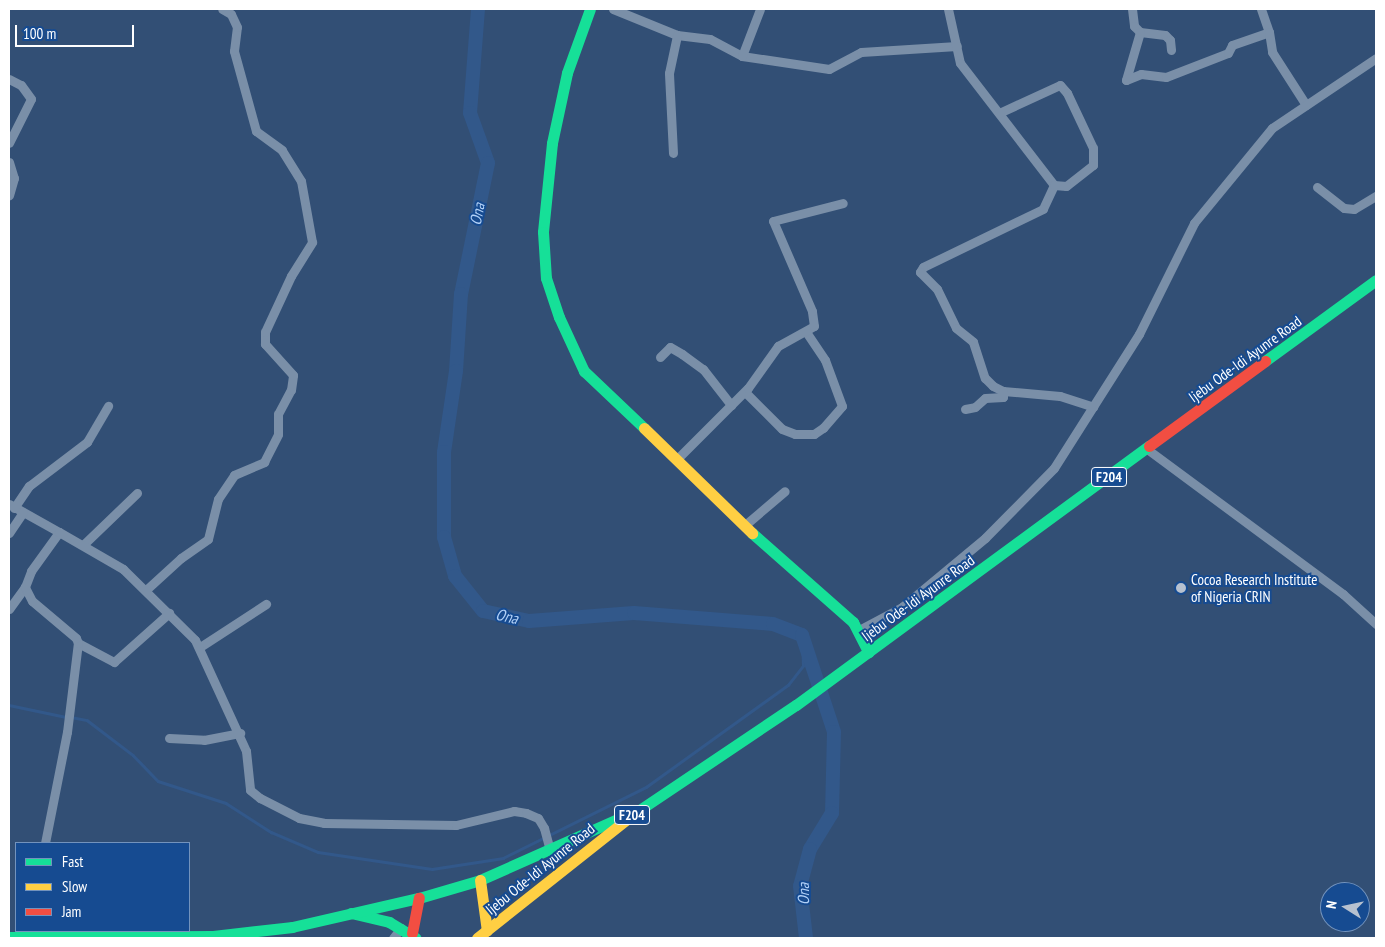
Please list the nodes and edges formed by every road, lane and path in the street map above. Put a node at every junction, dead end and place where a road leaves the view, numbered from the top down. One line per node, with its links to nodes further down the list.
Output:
1 (222, 9): 45 (street)
2 (590, 9): 36 (main road)
3 (613, 9): 10 (street)
4 (760, 9): 13 (street)
5 (948, 9): 11 (street)
6 (1132, 9): 8 (street)
7 (1261, 9): 9 (street)
8 (1140, 32): 9 (street); 12 (street)
9 (1269, 32): 16 (street)
10 (677, 35): 13 (street); 19 (street)
11 (957, 46): 13 (street); 17 (street)
12 (1171, 50)
13 (742, 56)
14 (1376, 58): 16 (street)
15 (9, 79): 18 (street)
16 (1306, 105): 33 (street)
17 (999, 113): 21 (street); 21 (street)
18 (9, 142)
19 (673, 153)
20 (9, 162): 23 (street)
21 (1054, 185): 30 (street)
22 (1317, 187): 24 (street)
23 (9, 195)
24 (1376, 196)
25 (843, 203): 27 (street)
26 (1376, 280): 35 (main road, Ijebu Ode-Idi Ayunre Road / F204)
27 (806, 332): 29 (street); 29 (street)
28 (660, 357): 31 (street)
29 (744, 392): 31 (street)
30 (1003, 392): 33 (street); 34 (street)
31 (731, 405): 36 (street)
32 (108, 406): 39 (street)
33 (1093, 407): 50 (street)
34 (965, 409)
35 (1147, 449): 49 (street); 53 (main road, Ijebu Ode-Idi Ayunre Road / F204)
36 (677, 458): 40 (main road)
37 (784, 490): 40 (street)
38 (137, 494): 43 (street)
39 (15, 508): 41 (street); 42 (street)
40 (745, 525): 50 (main road)
41 (58, 532): 43 (street); 44 (street)
42 (9, 533)
43 (83, 545): 45 (street)
44 (25, 587): 47 (street); 51 (street)
45 (147, 589): 48 (street)
46 (266, 604): 52 (street)
47 (9, 609)
48 (169, 613): 51 (street); 52 (street)
49 (1376, 624)
50 (859, 630): 53 (main road)
51 (78, 643): 57 (street)
52 (200, 647): 54 (street)
53 (868, 652): 56 (main road, Ijebu Ode-Idi Ayunre Road / F204)
54 (240, 733): 55 (street); 58 (street)
55 (169, 738)
56 (640, 809): 58 (main road); 63 (main road, Ijebu Ode-Idi Ayunre Road / F204)
57 (45, 842)
58 (549, 846): 59 (main road)
59 (480, 880): 60 (main road); 63 (main road)
60 (419, 898): 61 (main road); 66 (main road)
61 (351, 913): 62 (main road); 65 (main road)
62 (401, 928): 66 (main road); 69 (street)
63 (487, 931): 70 (main road, Ijebu Ode-Idi Ayunre Road / F204)
64 (40, 934): 67 (main road); 68 (main road)
65 (122, 934): 68 (main road)
66 (414, 936)
67 (9, 937)
68 (58, 938)
69 (393, 938)
70 (477, 938)

